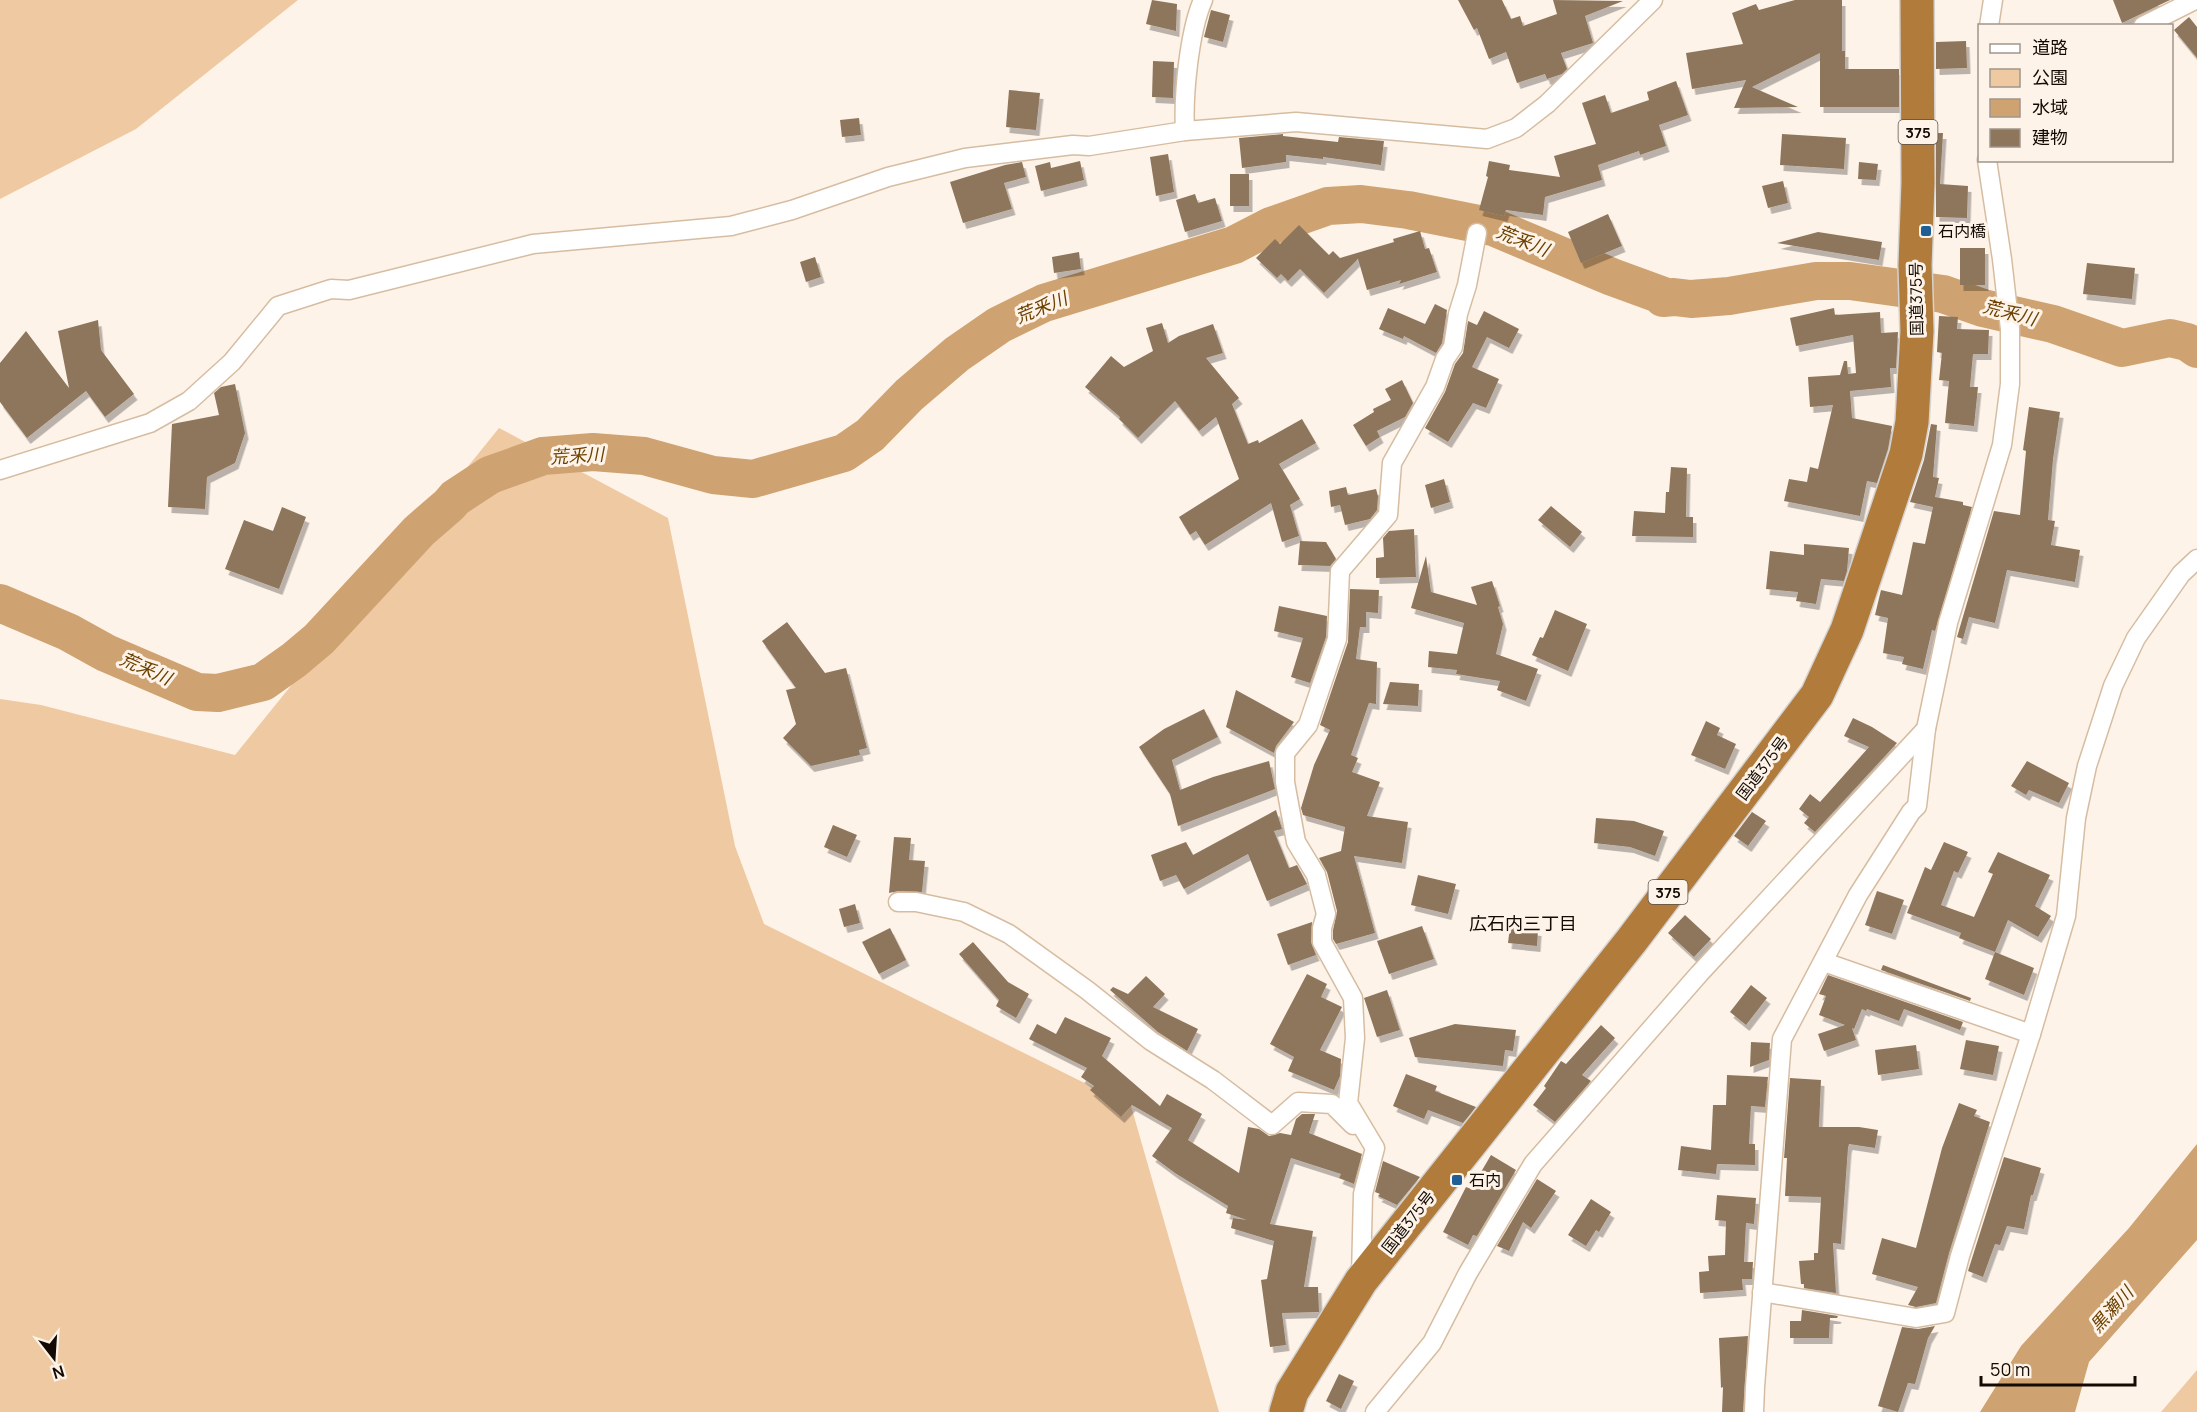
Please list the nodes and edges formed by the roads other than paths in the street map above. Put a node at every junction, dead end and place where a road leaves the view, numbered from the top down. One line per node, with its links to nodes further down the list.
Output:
1 (1203, 0): 8 (street)
2 (1653, 0): 8 (street)
3 (1917, 0): 18 (highway, 国道375号 / 375)
4 (1993, 0): 6 (street)
5 (2195, 0): 7 (street)
6 (1989, 24)
7 (2147, 24)
8 (1185, 131): 11 (street)
9 (1987, 162): 13 (street)
10 (1477, 232): 17 (street)
11 (0, 471)
12 (2197, 560): 16 (street)
13 (1926, 729): 15 (street); 21 (street)
14 (898, 902): 17 (street)
15 (1824, 962): 16 (street); 19 (street)
16 (2031, 1034): 19 (street)
17 (1375, 1148): 18 (street)
18 (1361, 1281): 20 (highway, 国道375号 / 375)
19 (1762, 1292): 22 (street)
20 (1286, 1412)
21 (1376, 1412)
22 (1754, 1412)

